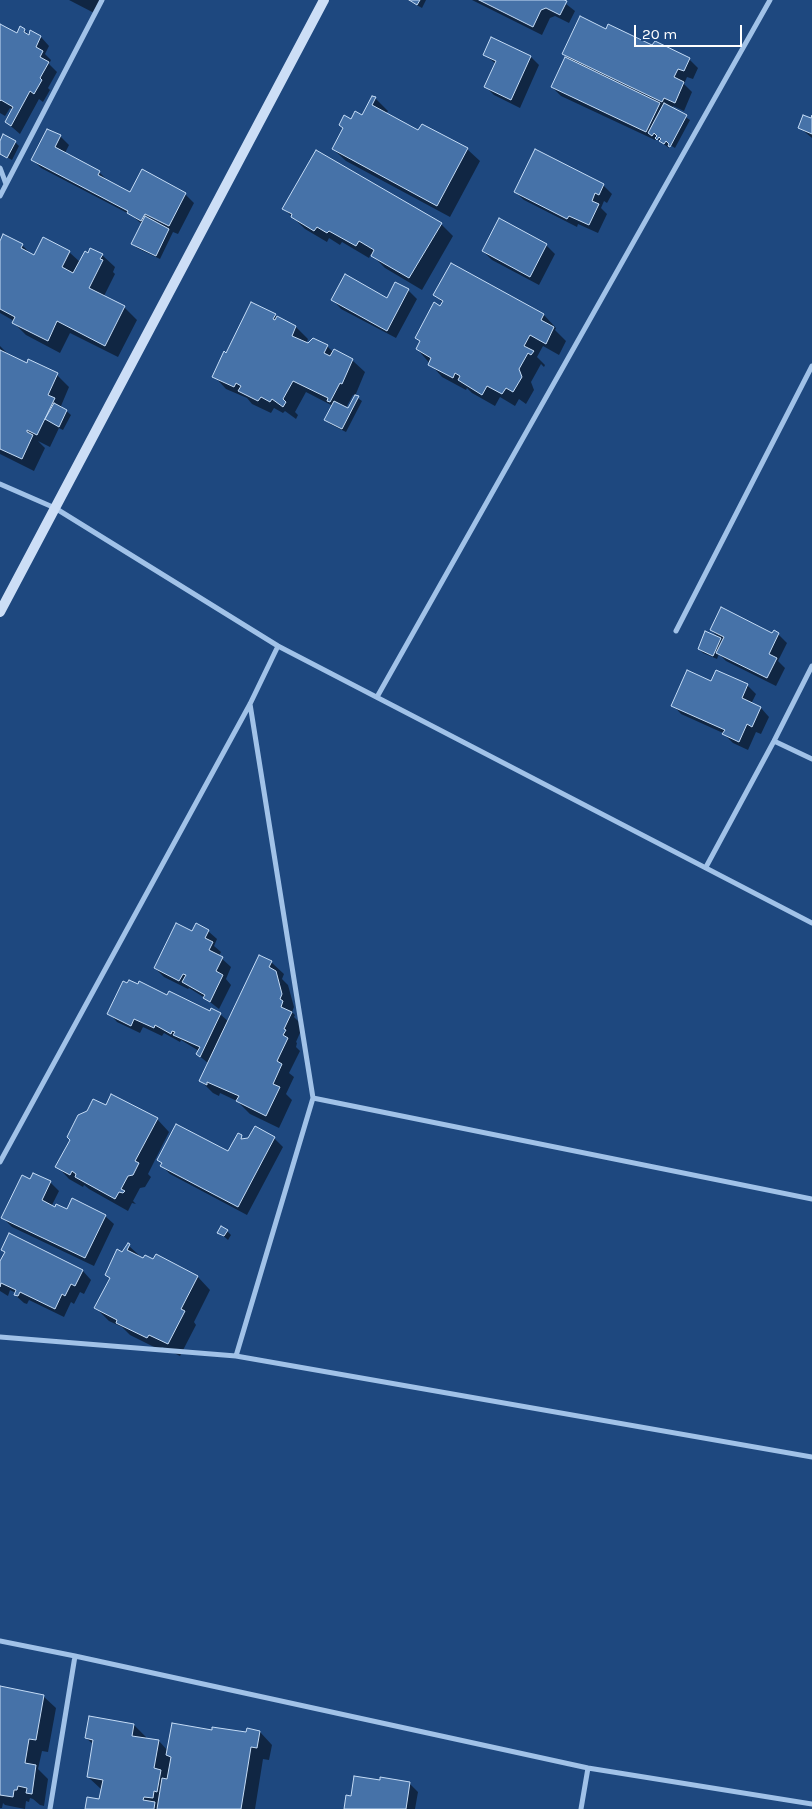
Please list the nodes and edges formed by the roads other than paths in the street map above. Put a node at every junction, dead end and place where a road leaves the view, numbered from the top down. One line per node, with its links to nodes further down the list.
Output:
1 (102, 0): 5 (street)
2 (324, 0): 9 (main road)
3 (770, 0): 14 (street)
4 (0, 168): 5 (street)
5 (6, 184): 6 (street)
6 (0, 196)
7 (812, 366): 11 (street)
8 (0, 484): 9 (street)
9 (55, 508): 10 (main road); 12 (street)
10 (0, 612)
11 (676, 632)
12 (278, 646): 14 (street); 15 (street)
13 (812, 666): 16 (street)
14 (377, 697): 18 (street)
15 (250, 704): 20 (street); 21 (street)
16 (774, 741): 17 (street); 18 (street)
17 (812, 759)
18 (706, 867): 19 (street)
19 (812, 923)
20 (313, 1098): 22 (street); 24 (street)
21 (0, 1162)
22 (812, 1199)
23 (0, 1337): 24 (street)
24 (236, 1356): 25 (street)
25 (812, 1457)
26 (0, 1642): 27 (street)
27 (75, 1656): 28 (street); 30 (street)
28 (588, 1768): 29 (street); 31 (street)
29 (812, 1804)
30 (50, 1809)
31 (581, 1809)

